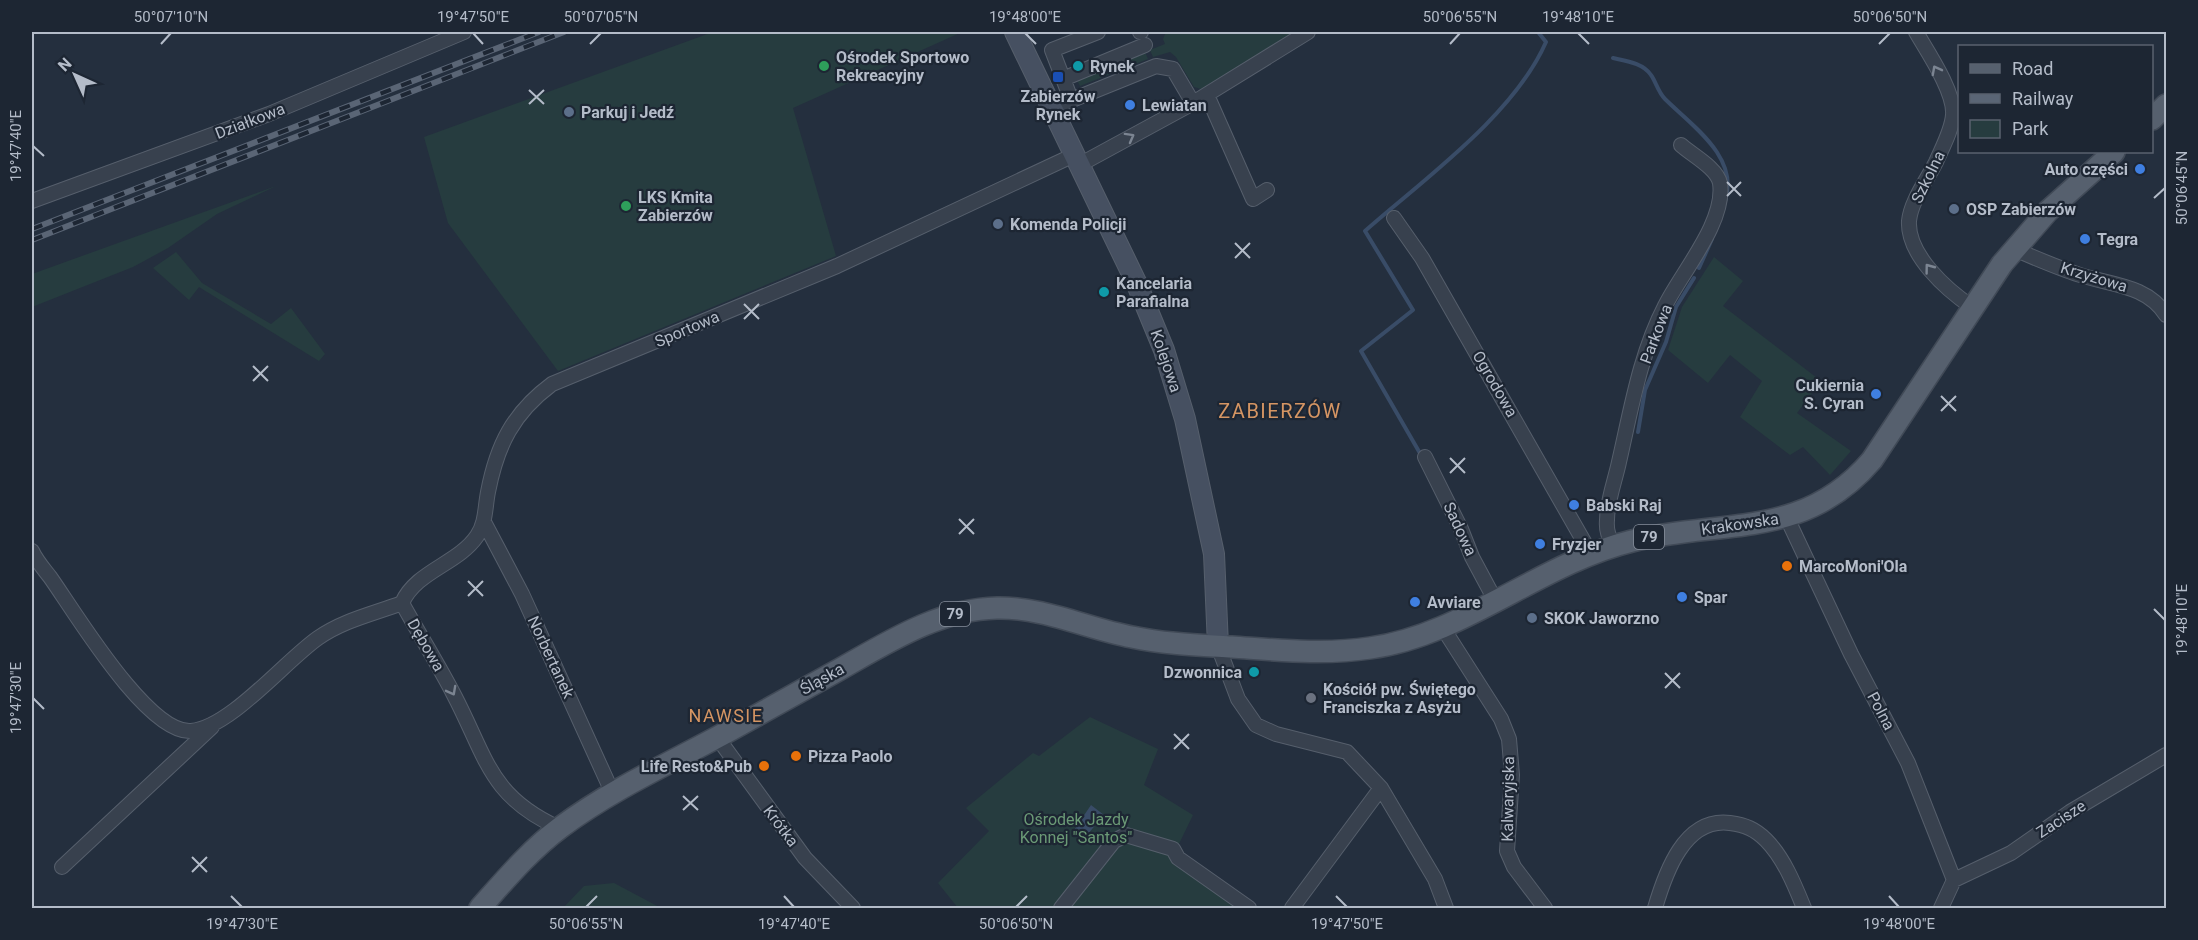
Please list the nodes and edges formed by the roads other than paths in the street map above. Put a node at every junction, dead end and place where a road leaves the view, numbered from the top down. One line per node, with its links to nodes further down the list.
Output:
1 (464, 32): 17 (street, Działkowa)
2 (1015, 32): 11 (street, Kolejowa)
3 (1098, 32): 7 (street)
4 (1140, 32): 7 (street)
5 (1308, 32): 8 (street, Sportowa)
6 (1916, 32): 20 (street, Szkolna, one-way to 6)
7 (1077, 36)
8 (1207, 95): 9 (street, Sportowa); 16 (street)
9 (1193, 103): 11 (street); 15 (street, Sportowa, one-way to 9)
10 (2166, 105): 12 (main road)
11 (1052, 108): 15 (street, Kolejowa)
12 (2153, 117)
13 (1681, 146): 25 (street, Parkowa)
14 (2113, 153): 19 (main road, Krakowska / 79)
15 (1076, 160): 24 (street, Sportowa); 31 (street, Kolejowa)
16 (1267, 190)
17 (32, 201)
18 (1394, 218): 27 (street, Ogrodowa)
19 (2014, 249): 20 (main road, Krakowska / 79); 21 (street, Krzyżowa)
20 (1972, 307): 23 (main road, Krakowska / 79)
21 (2166, 315)
22 (1425, 457): 28 (street, Sadowa)
23 (1787, 518): 25 (main road, Krakowska / 79); 41 (street, Polna)
24 (484, 522): 29 (street, Sportowa); 38 (street, Norbertanek)
25 (1613, 546): 27 (main road, Krakowska / 79)
26 (32, 551): 33 (street)
27 (1592, 554): 28 (main road, Krakowska / 79)
28 (1495, 600): 30 (main road, Krakowska / 79)
29 (402, 603): 32 (street, Dębowa); 39 (street, Dębowa, one-way to 39)
30 (1441, 626): 31 (main road, Krakowska / 79); 48 (street, Kalwaryjska)
31 (1218, 646): 34 (main road, Śląska / 79); 37 (street)
32 (219, 720): 33 (street, Dębowa); 36 (street, Dębowa)
33 (189, 731): 36 (street)
34 (717, 736): 38 (main road, Śląska / 79); 43 (street, Krótka)
35 (2166, 755): 41 (street, Zacisze)
36 (180, 758): 40 (street, Dębowa)
37 (1381, 788): 46 (street); 47 (street)
38 (613, 794): 39 (main road, Śląska / 79)
39 (559, 828): 42 (main road, Śląska / 79)
40 (62, 867)
41 (1954, 880): 51 (street)
42 (480, 909)
43 (853, 909)
44 (1061, 909): 45 (street)
45 (1249, 909)
46 (1292, 909)
47 (1446, 909)
48 (1545, 909)
49 (1655, 909): 50 (street)
50 (1804, 909)
51 (1941, 909)

